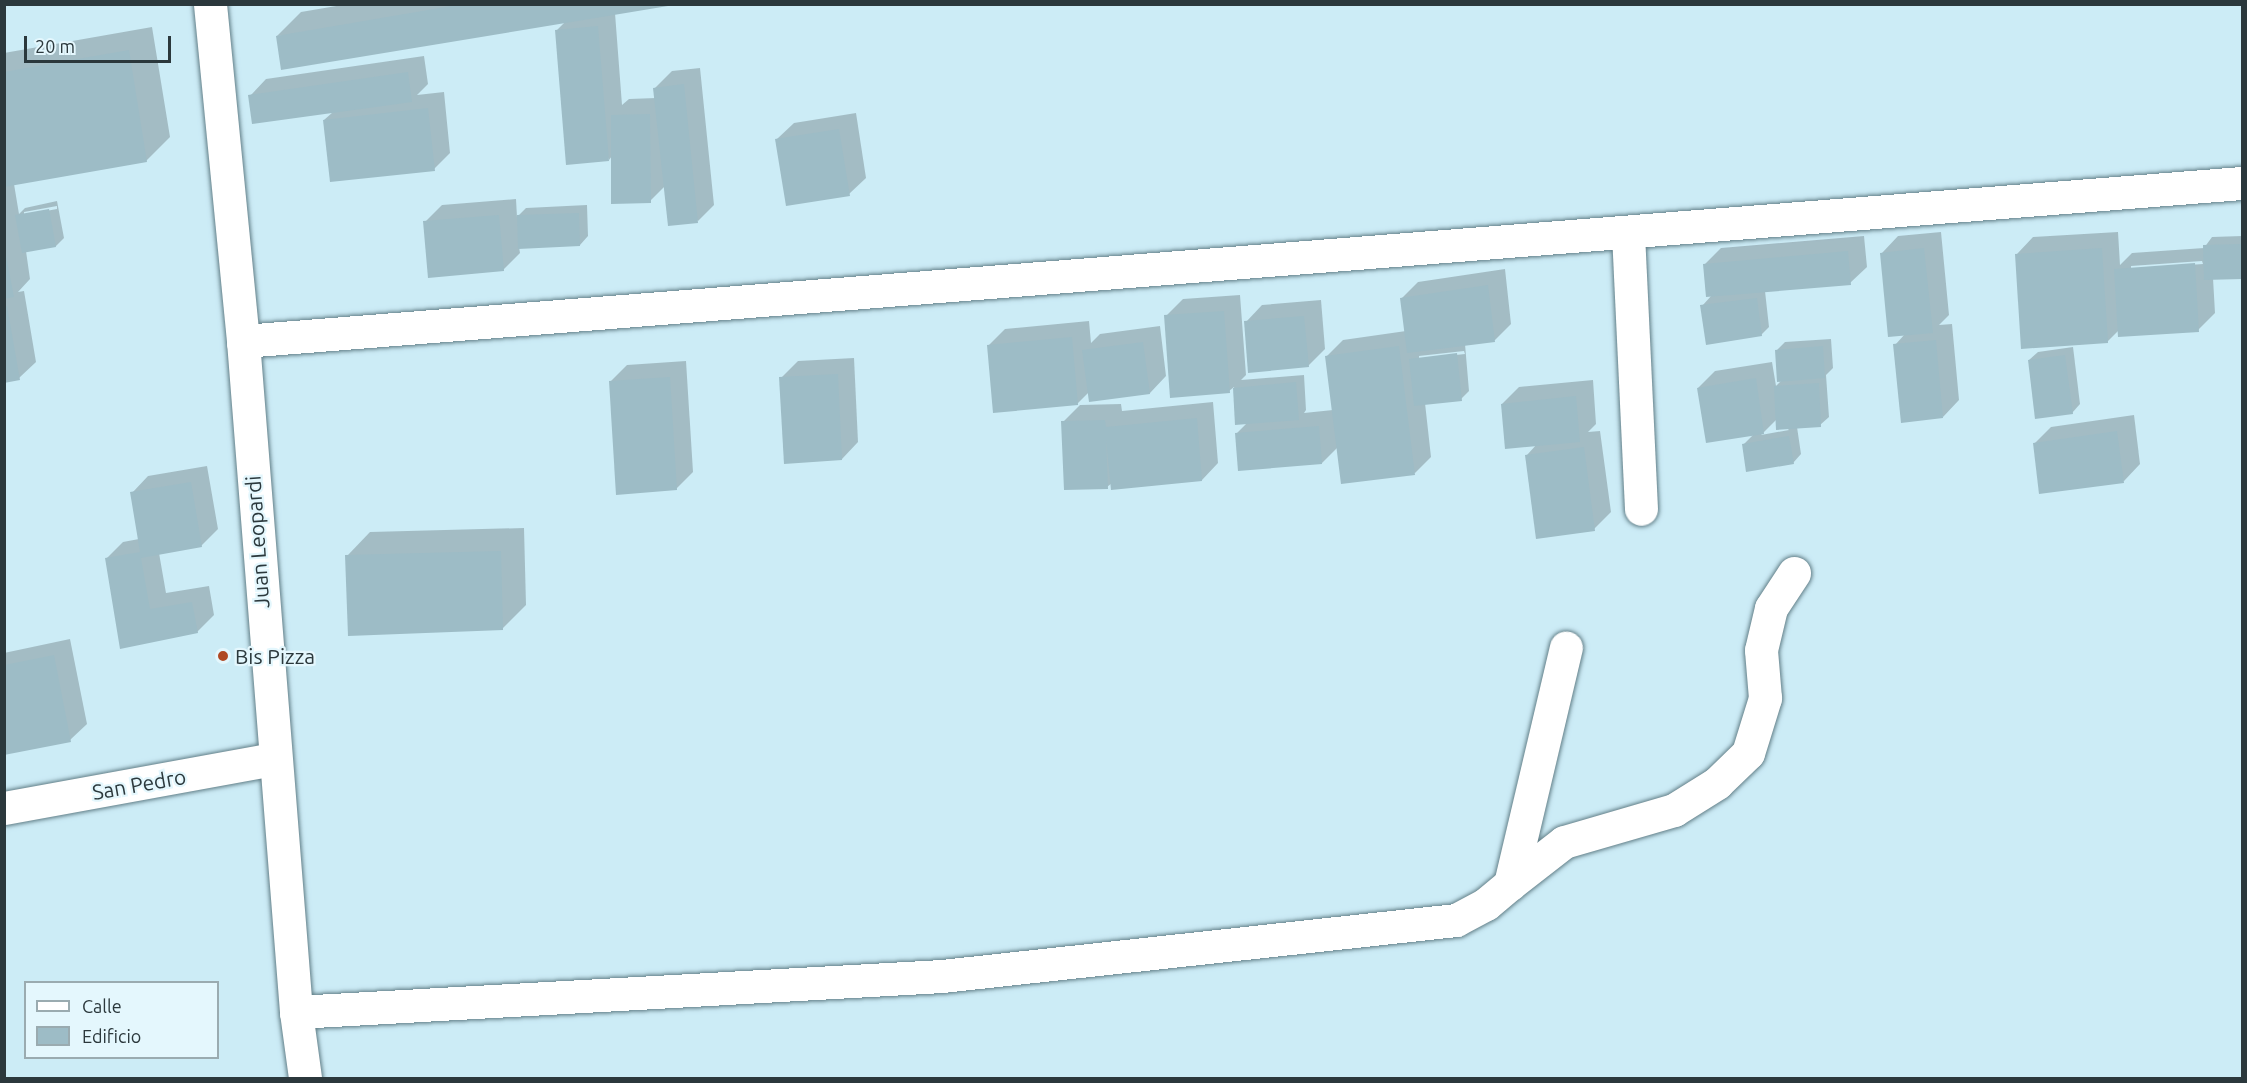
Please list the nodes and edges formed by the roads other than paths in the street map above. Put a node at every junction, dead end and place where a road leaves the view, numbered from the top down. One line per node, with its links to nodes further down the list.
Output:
1 (210, 4): 4 (street, Juan Leopardi)
2 (2242, 183): 3 (street)
3 (1628, 233): 4 (street); 5 (street)
4 (243, 341): 8 (street, Juan Leopardi)
5 (1641, 509)
6 (1794, 573): 10 (street)
7 (1566, 648): 10 (street)
8 (274, 759): 9 (street, San Pedro); 11 (street, Juan Leopardi)
9 (4, 808)
10 (1510, 884): 11 (street)
11 (296, 1012): 12 (street, Juan Leopardi)
12 (305, 1078)

